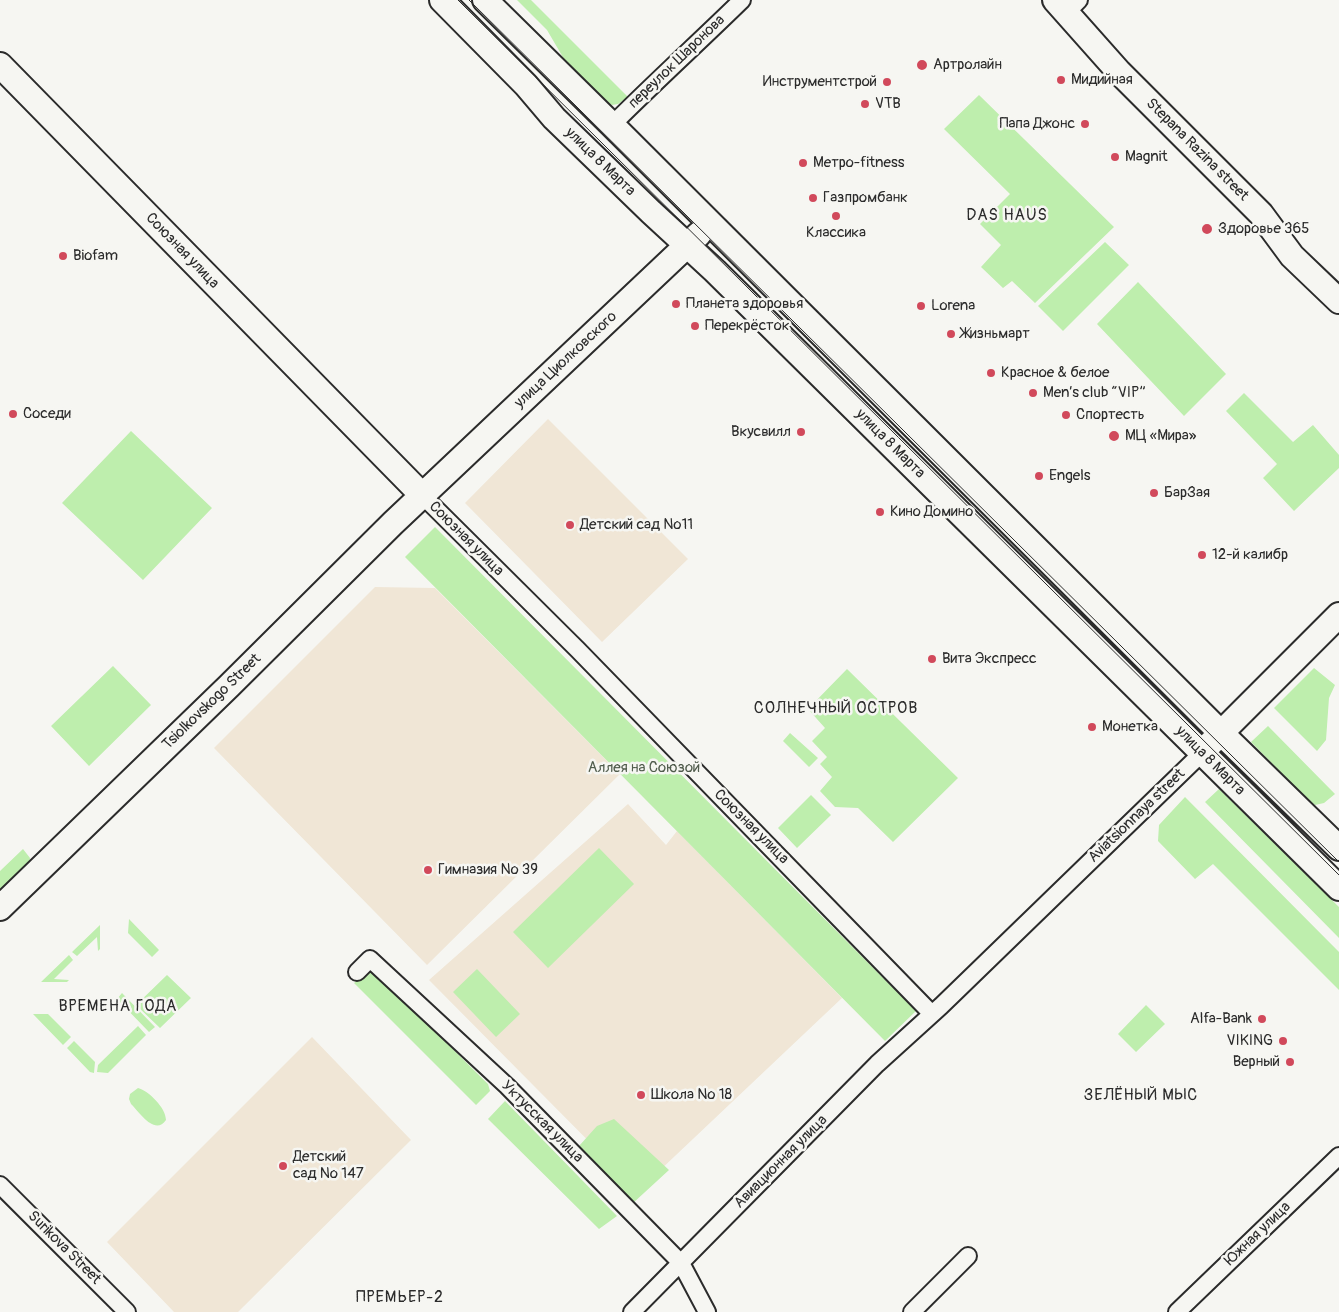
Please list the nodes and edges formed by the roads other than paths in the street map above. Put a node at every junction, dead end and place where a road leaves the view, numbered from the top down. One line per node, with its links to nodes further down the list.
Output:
1 (442, 0): 8 (main road, улица 8 Марта)
2 (485, 0): 6 (main road, улица 8 Марта)
3 (742, 0): 6 (street, переулок Шаронова)
4 (1067, 4): 9 (main road, Stepana Razina street)
5 (0, 65): 10 (main road, Союзная улица)
6 (612, 125): 7 (main road, улица 8 Марта)
7 (710, 224): 8 (main road, улица Циолковского); 12 (main road, улица 8 Марта)
8 (688, 246): 10 (main road, улица Циолковского); 13 (main road, улица 8 Марта)
9 (1339, 301)
10 (422, 495): 16 (main road, Tsiolkovskogo Street); 18 (street, Союзная улица)
11 (1339, 615): 12 (main road, Aviatsionnaya street)
12 (1221, 733): 13 (main road, Aviatsionnaya street); 14 (main road, улица 8 Марта)
13 (1202, 752): 15 (main road, улица 8 Марта); 18 (street, Aviatsionnaya street)
14 (1339, 848)
15 (1339, 888)
16 (0, 908)
17 (357, 972): 22 (street, Уктусская улица)
18 (932, 1014): 22 (street, Авиационная улица)
19 (1339, 1156): 27 (street, Южная улица)
20 (0, 1185): 23 (street, Surikova Street)
21 (968, 1256): 26 (street)
22 (681, 1262): 24 (street, Авиационная улица); 25 (street, Уктусская улица)
23 (127, 1312)
24 (632, 1312)
25 (707, 1312)
26 (912, 1312)
27 (1177, 1312)

